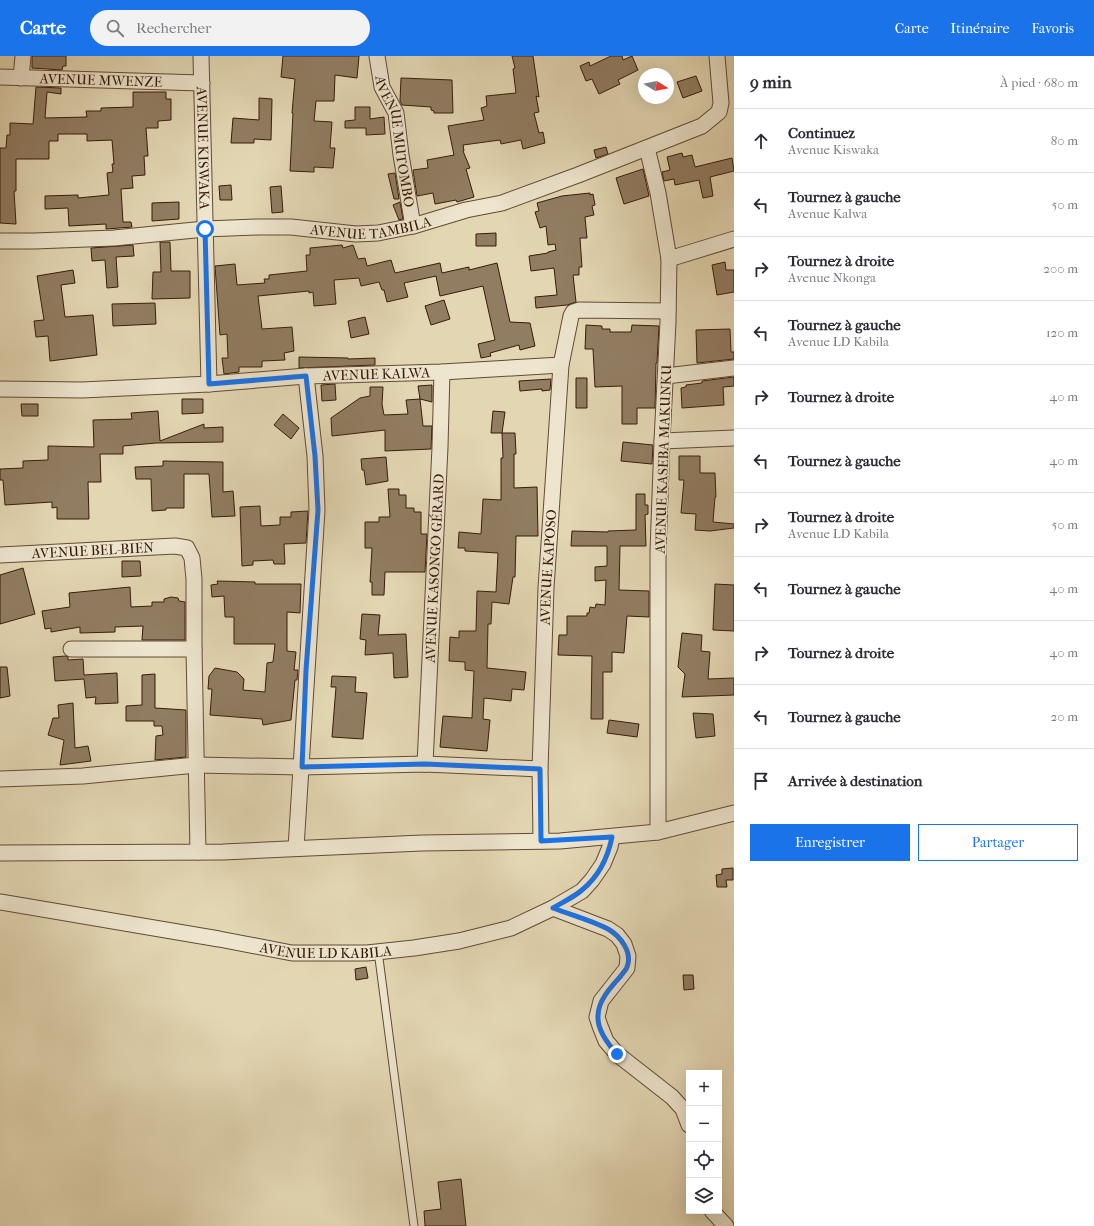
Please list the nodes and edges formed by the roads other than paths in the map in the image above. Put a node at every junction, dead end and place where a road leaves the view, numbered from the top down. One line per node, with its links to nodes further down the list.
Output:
1 (23, 56): 6 (street)
2 (201, 56): 7 (street, AVENUE KISWAKA)
3 (377, 56): 9 (street, AVENUE MUTOMBO)
4 (717, 56): 8 (street, AVENUE TAMBILA)
5 (0, 77): 6 (street, AVENUE MWENZE)
6 (21, 78): 7 (street, AVENUE MWENZE)
7 (202, 83): 10 (street, AVENUE KISWAKA)
8 (647, 148): 9 (street, AVENUE TAMBILA); 13 (street, AVENUE KASEBA MAKUNKU)
9 (413, 226): 10 (street, AVENUE TAMBILA)
10 (205, 229): 12 (street, AVENUE TAMBILA); 20 (street, AVENUE KISWAKA)
11 (734, 239): 13 (street)
12 (0, 241)
13 (669, 259): 14 (street, AVENUE KASEBA MAKUNKU)
14 (668, 310): 15 (street, AVENUE KAPOSO); 19 (street, AVENUE KASEBA MAKUNKU)
15 (561, 365): 17 (street, AVENUE KALWA); 30 (street, AVENUE KAPOSO)
16 (734, 368): 19 (street)
17 (442, 372): 18 (street, AVENUE KALWA); 27 (street, AVENUE KASONGO GÉRARD)
18 (306, 376): 20 (street, AVENUE KALWA); 29 (street)
19 (666, 376): 23 (street, AVENUE KASEBA MAKUNKU)
20 (209, 384): 21 (street, AVENUE KALWA)
21 (0, 389)
22 (734, 438): 23 (street)
23 (662, 441): 33 (street, AVENUE KASEBA MAKUNKU)
24 (0, 555): 26 (street, AVENUE BEL-BIEN)
25 (71, 649): 26 (street)
26 (194, 649): 28 (street)
27 (425, 764): 29 (street); 30 (street)
28 (196, 765): 29 (street); 31 (street); 37 (street)
29 (302, 767): 36 (street)
30 (540, 769): 35 (street, AVENUE KAPOSO)
31 (0, 779)
32 (734, 813): 33 (street)
33 (658, 832): 34 (street)
34 (612, 837): 35 (street); 40 (street, AVENUE LD KABILA)
35 (541, 841): 36 (street)
36 (296, 848): 37 (street)
37 (198, 852): 38 (street)
38 (0, 853)
39 (0, 902): 41 (street, AVENUE LD KABILA)
40 (553, 908): 41 (street, AVENUE LD KABILA); 42 (street)
41 (378, 952): 44 (lane)
42 (686, 1117)
43 (715, 1214): 45 (street)
44 (414, 1226)
45 (726, 1226)

